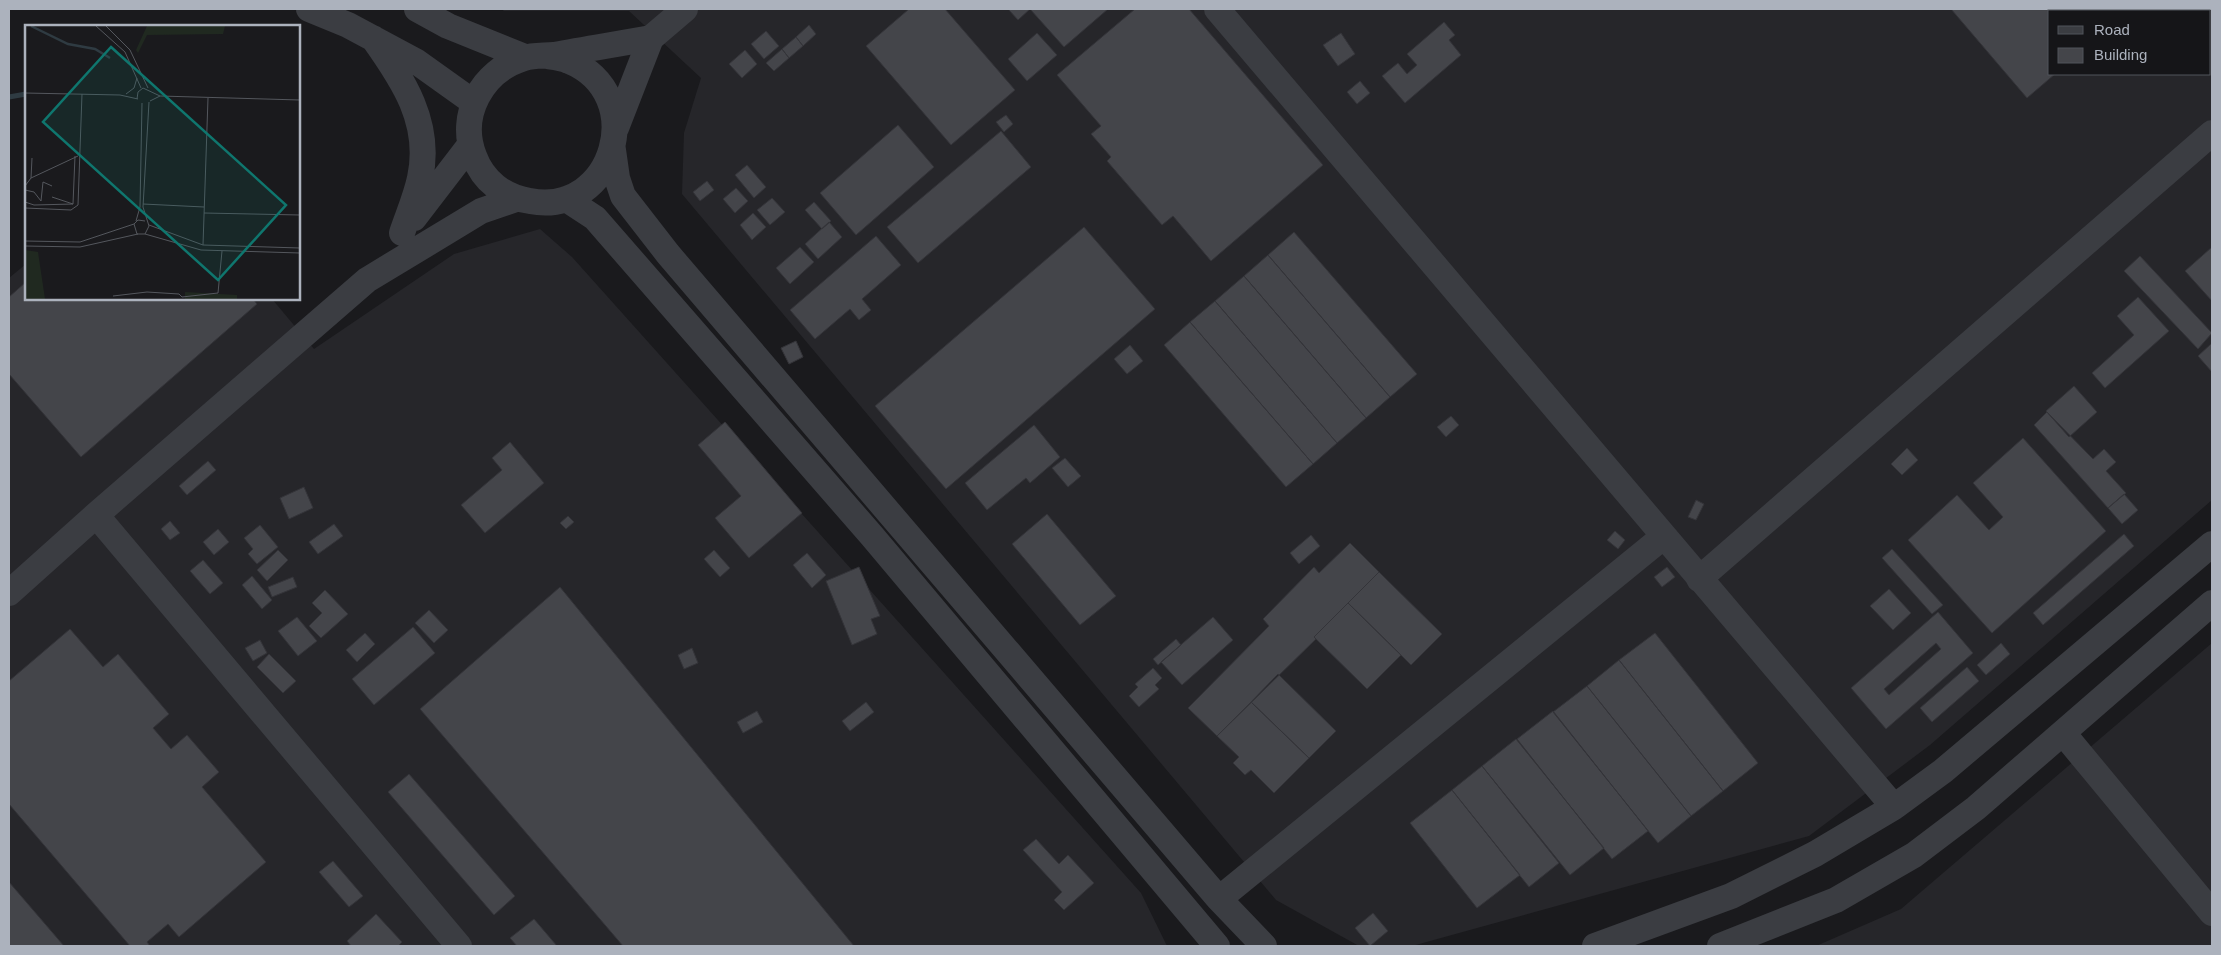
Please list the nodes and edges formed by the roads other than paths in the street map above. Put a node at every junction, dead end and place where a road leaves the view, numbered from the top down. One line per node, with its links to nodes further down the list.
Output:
1 (309, 9): 5 (street)
2 (417, 9): 7 (street)
3 (685, 9): 6 (street)
4 (1217, 9): 17 (street)
5 (373, 38): 8 (street); 14 (street)
6 (651, 38): 7 (street); 10 (street)
7 (536, 56): 8 (street); 10 (street)
8 (474, 102): 11 (street)
9 (2212, 133): 19 (street)
10 (614, 139): 13 (street); 24 (street)
11 (470, 145): 12 (street); 14 (street)
12 (516, 199): 13 (street); 15 (street)
13 (566, 199): 27 (street)
14 (402, 233): 15 (street)
15 (367, 280): 16 (street)
16 (96, 515): 20 (street); 26 (street)
17 (1663, 537): 19 (street); 24 (street)
18 (2212, 544): 23 (street)
19 (1699, 579): 23 (street)
20 (9, 593)
21 (2212, 602): 22 (street)
22 (2063, 733): 25 (street); 30 (street)
23 (1894, 807): 29 (street)
24 (1218, 899): 28 (street)
25 (2212, 913)
26 (459, 946)
27 (1217, 946)
28 (1264, 946)
29 (1596, 946)
30 (1720, 946)

